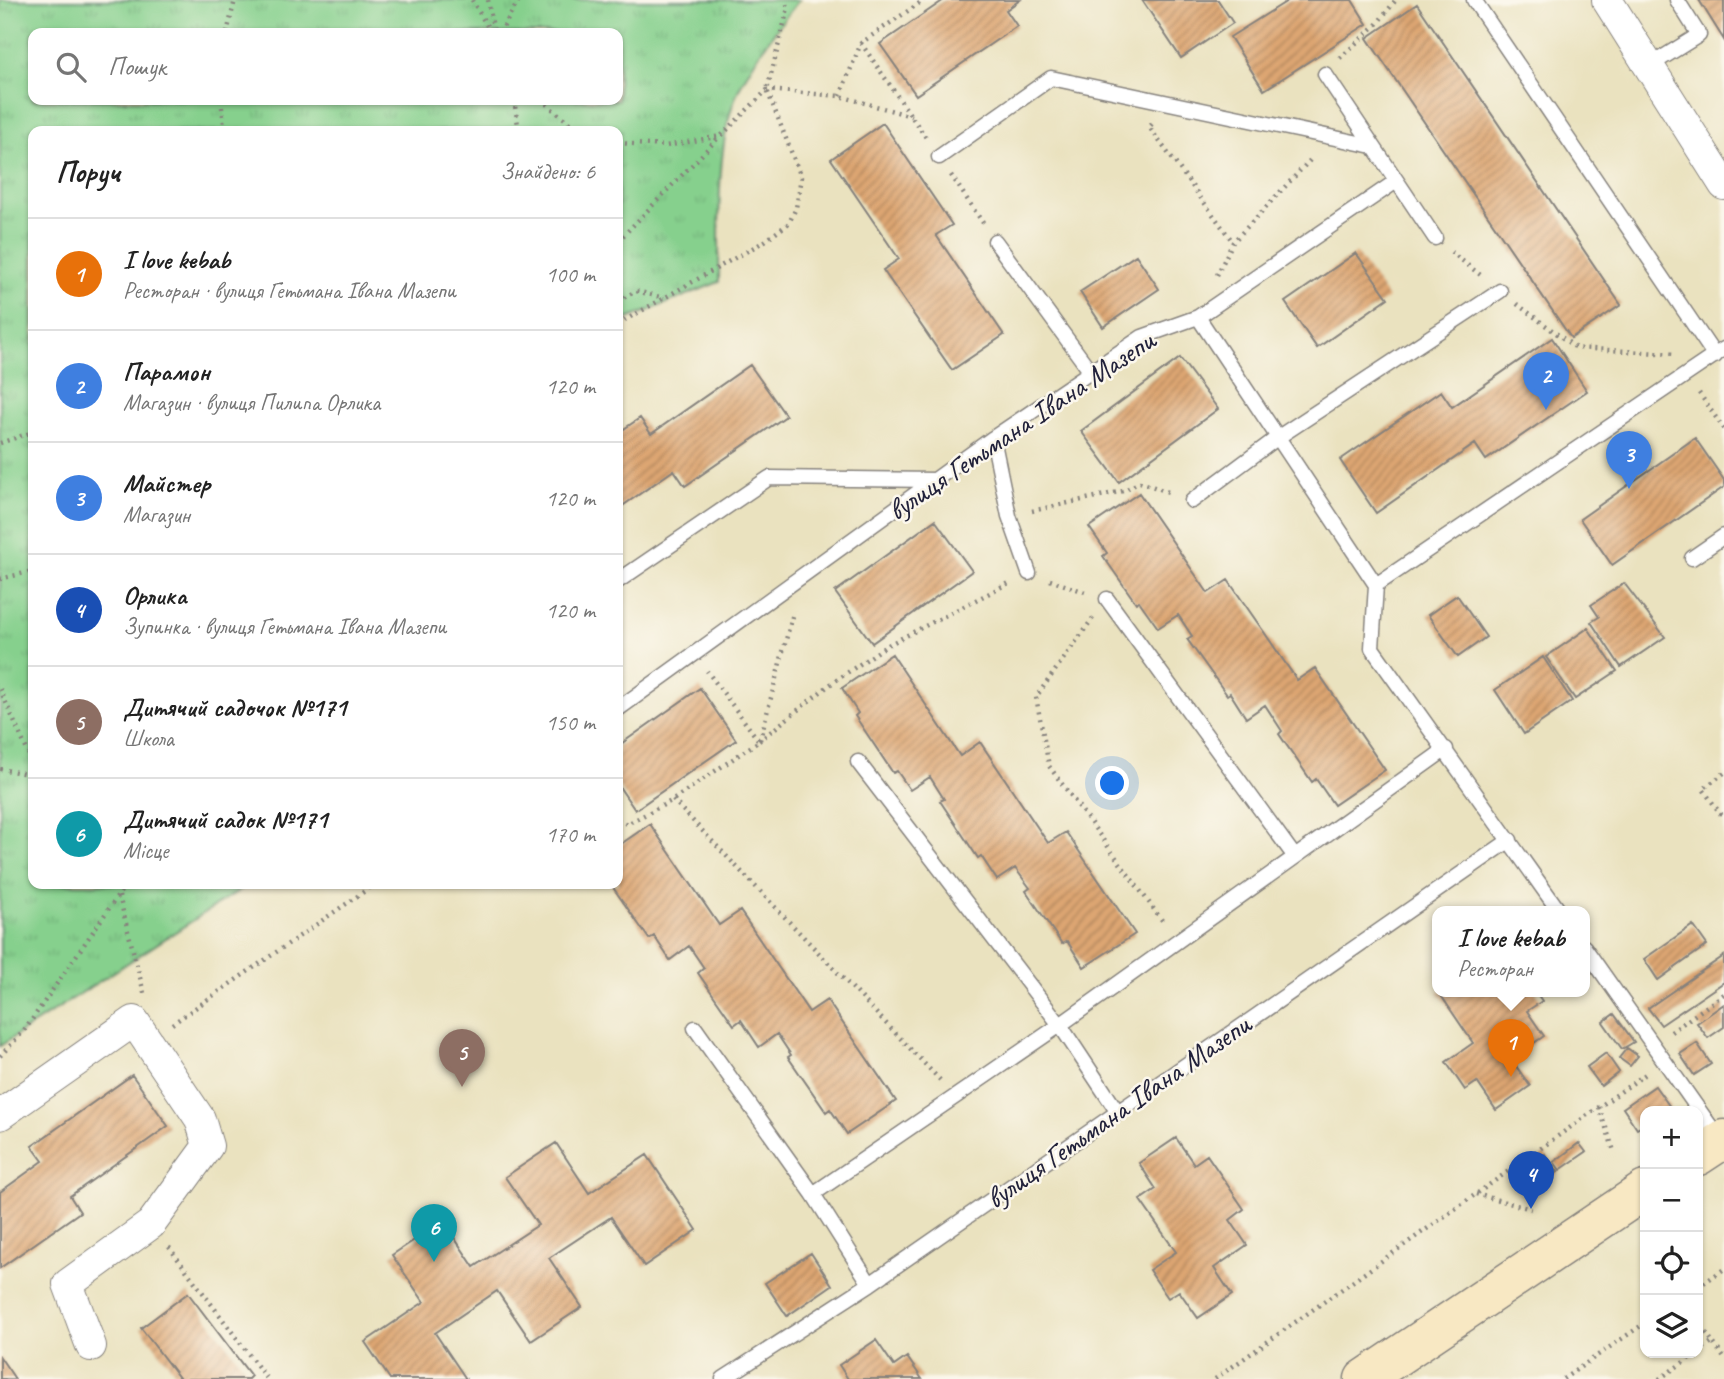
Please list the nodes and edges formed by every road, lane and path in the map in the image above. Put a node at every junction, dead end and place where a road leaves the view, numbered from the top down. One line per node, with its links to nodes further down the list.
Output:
1 (234, 0): 12 (path)
2 (472, 0): 13 (path)
3 (488, 0): 14 (path)
4 (519, 0): 15 (path)
5 (786, 0): 11 (path)
6 (792, 0): 11 (path)
7 (924, 0): 16 (path)
8 (1475, 0): 43 (lane)
9 (1607, 0): 17 (street)
10 (1677, 0): 17 (lane)
11 (788, 8): 19 (path)
12 (228, 28)
13 (490, 28)
14 (492, 28)
15 (503, 28)
16 (861, 43): 20 (path); 20 (path)
17 (1649, 66): 33 (street)
18 (1325, 74): 30 (lane)
19 (767, 90): 20 (path); 28 (path); 40 (path)
20 (840, 96)
21 (1168, 102): 30 (lane); 31 (lane); 37 (path)
22 (222, 105): 25 (path)
23 (515, 105): 26 (path)
24 (547, 105): 27 (path)
25 (224, 126)
26 (518, 126)
27 (574, 126)
28 (721, 136): 29 (path); 34 (path)
29 (623, 143)
30 (1373, 146): 32 (lane)
31 (939, 157)
32 (1395, 182): 35 (lane); 41 (lane, вулиця Гетьмана Івана Мазепи)
33 (1724, 185)
34 (623, 236)
35 (1435, 238): 38 (path)
36 (995, 241): 44 (lane)
37 (1233, 242)
38 (1500, 291): 43 (path); 49 (lane)
39 (623, 298): 40 (path)
40 (664, 298): 42 (path)
41 (1198, 317): 44 (lane, вулиця Гетьмана Івана Мазепи); 49 (lane)
42 (623, 321)
43 (1719, 353): 61 (lane)
44 (1091, 372): 48 (lane, вулиця Гетьмана Івана Мазепи)
45 (1715, 415): 46 (path)
46 (1724, 429)
47 (28, 434): 50 (path)
48 (993, 438): 51 (lane, вулиця Гетьмана Івана Мазепи); 53 (lane)
49 (1278, 438): 52 (lane); 61 (lane)
50 (0, 443)
51 (935, 480): 58 (lane); 59 (lane, вулиця Гетьмана Івана Мазепи)
52 (1192, 500): 53 (path)
53 (1009, 516): 57 (lane)
54 (1724, 537): 55 (lane)
55 (1692, 558)
56 (28, 573): 60 (path)
57 (1029, 573): 62 (path); 66 (path)
58 (623, 578)
59 (802, 578): 63 (lane, вулиця Гетьмана Івана Мазепи); 66 (path)
60 (0, 579)
61 (1376, 585): 67 (lane)
62 (1107, 599): 77 (lane); 82 (path)
63 (694, 653): 65 (lane, вулиця Гетьмана Івана Мазепи); 66 (path)
64 (0, 689): 68 (path)
65 (623, 705)
66 (760, 741): 73 (path)
67 (1446, 749): 76 (lane); 77 (lane)
68 (28, 753)
69 (858, 762): 86 (lane)
70 (0, 769): 72 (path)
71 (1724, 773): 74 (path)
72 (28, 774)
73 (673, 800): 75 (path); 92 (path)
74 (1724, 819)
75 (623, 822)
76 (1510, 840): 81 (lane); 94 (lane, вулиця Гетьмана Івана Мазепи)
77 (1295, 857): 82 (lane)
78 (123, 889): 80 (path)
79 (368, 889): 88 (path)
80 (119, 895): 85 (path); 90 (path)
81 (1556, 906)
82 (1177, 941): 86 (lane)
83 (1590, 956): 96 (lane)
84 (1724, 994): 89 (path)
85 (140, 1012): 95 (street); 102 (street)
86 (1060, 1025): 92 (lane); 94 (lane)
87 (695, 1028): 99 (lane)
88 (164, 1030)
89 (1669, 1033)
90 (0, 1056)
91 (1648, 1073): 93 (path)
92 (956, 1096): 99 (lane)
93 (1599, 1107): 97 (path); 100 (path)
94 (1117, 1111): 104 (lane, вулиця Гетьмана Івана Мазепи)
95 (0, 1115)
96 (1714, 1145)
97 (1614, 1151)
98 (1640, 1193): 116 (main road)
99 (813, 1194): 104 (lane)
100 (1475, 1194): 101 (path); 115 (path)
101 (1531, 1209)
102 (151, 1223): 109 (street); 113 (path)
103 (1724, 1269): 105 (path)
104 (870, 1284): 114 (lane, вулиця Гетьмана Івана Мазепи)
105 (1703, 1284)
106 (1640, 1326): 117 (path)
107 (1703, 1328): 108 (path)
108 (1712, 1342): 110 (path); 112 (path)
109 (91, 1346)
110 (1703, 1348)
111 (1689, 1358): 118 (path)
112 (1724, 1358)
113 (267, 1379)
114 (723, 1379)
115 (1215, 1379)
116 (1364, 1379)
117 (1563, 1379)
118 (1659, 1379)

